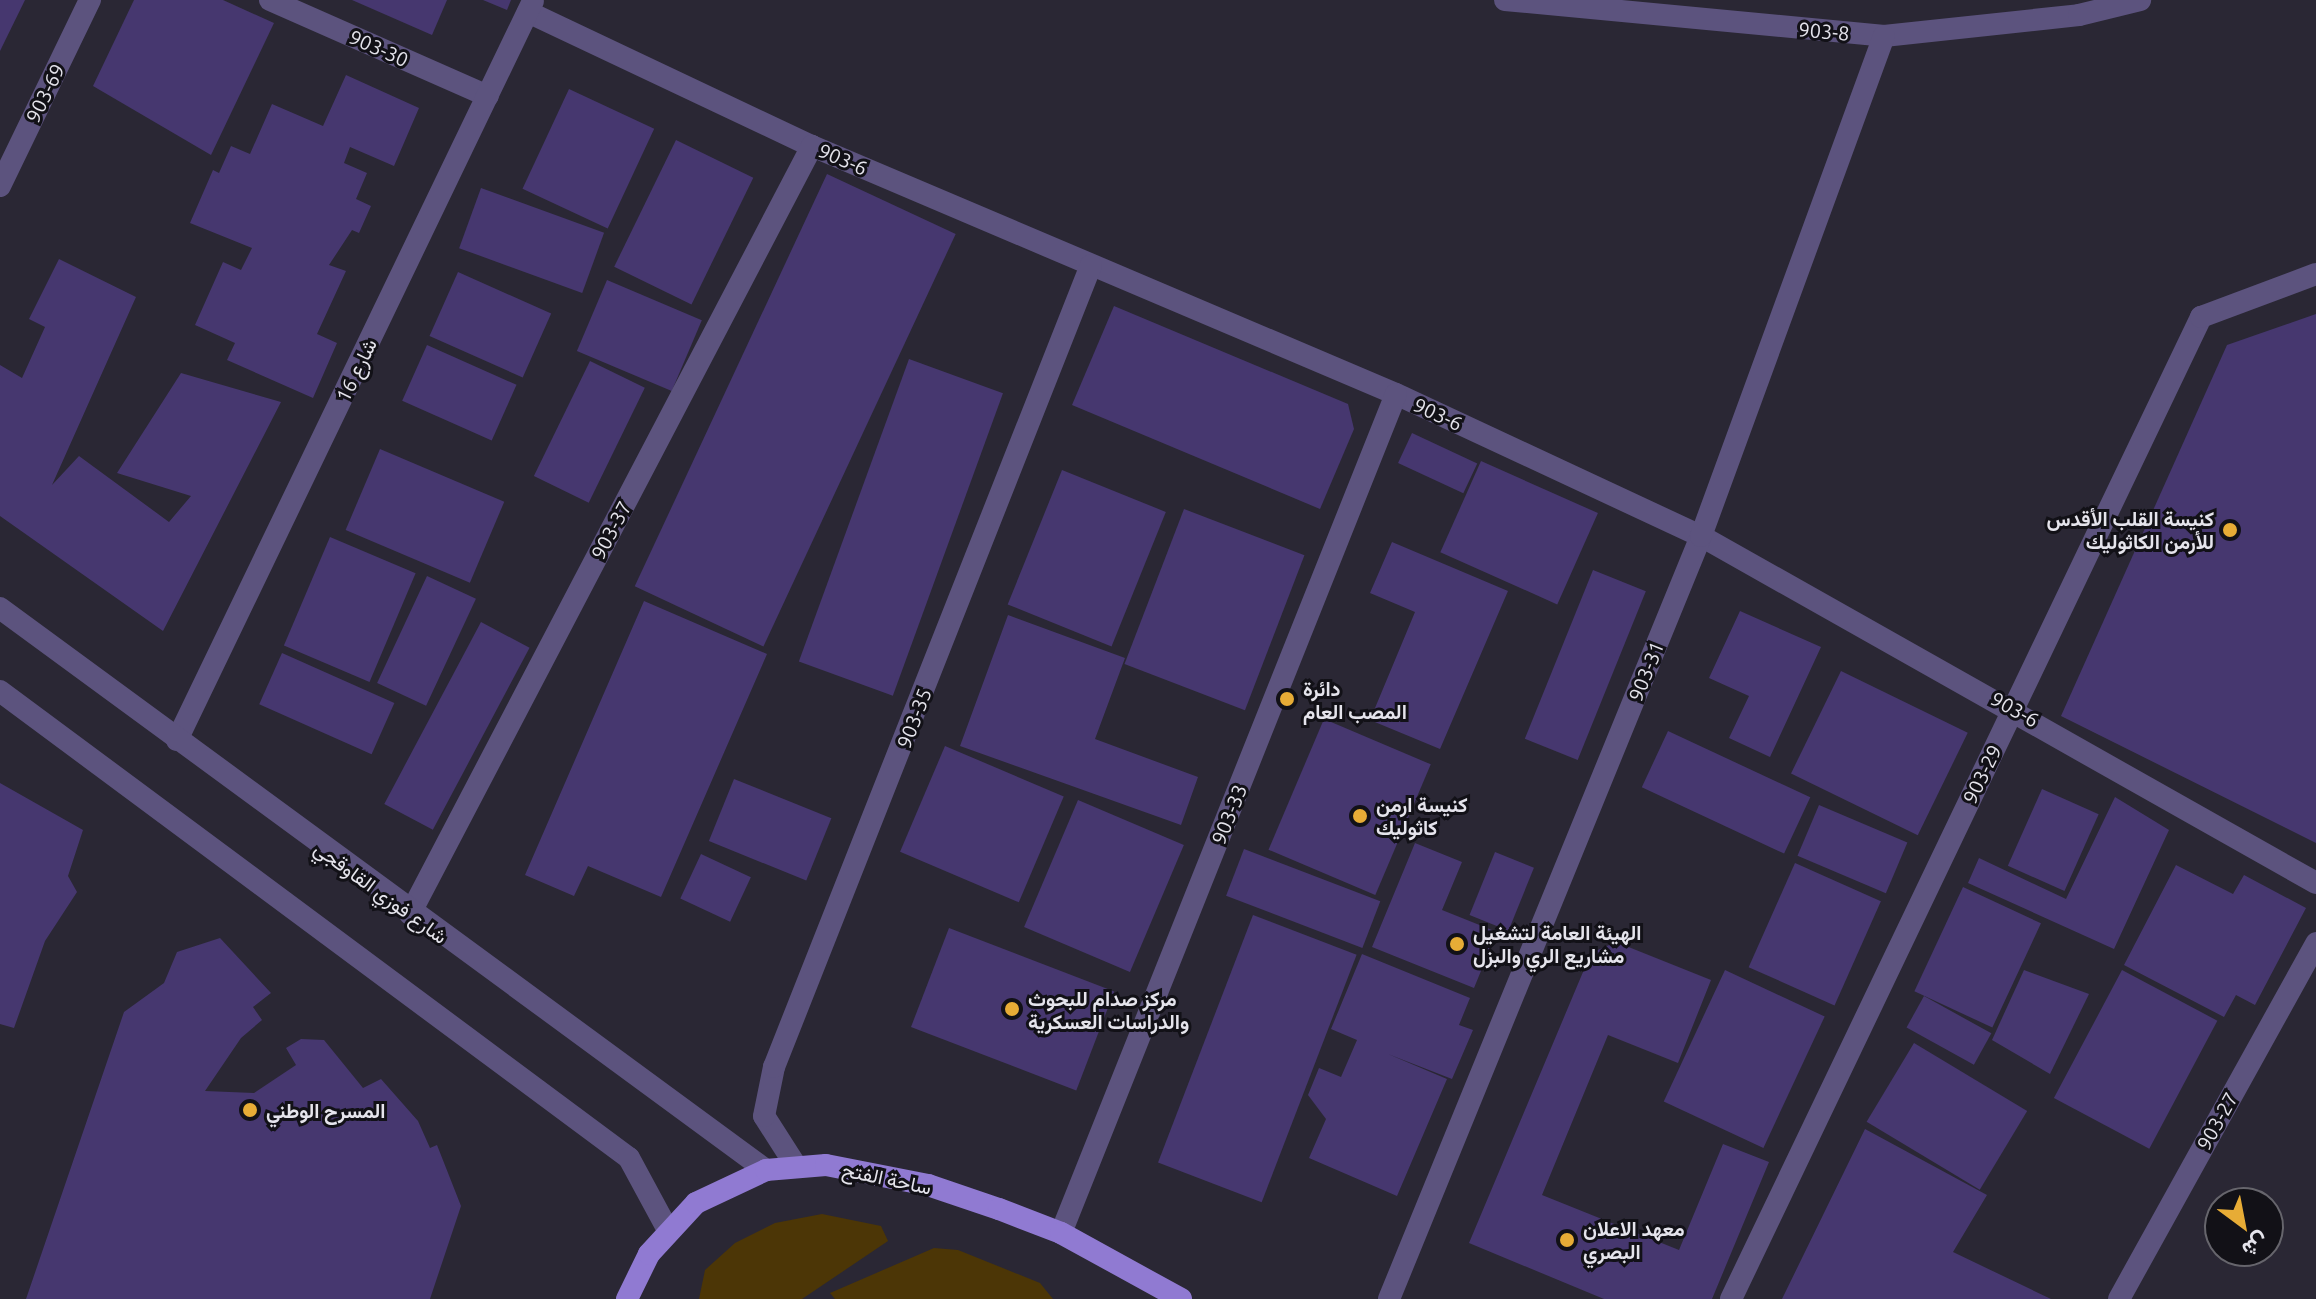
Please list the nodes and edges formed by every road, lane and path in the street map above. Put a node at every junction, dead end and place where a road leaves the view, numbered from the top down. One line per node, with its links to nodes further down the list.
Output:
1 (90, 0): 9 (street, 903-69)
2 (270, 0): 7 (street, 903-30)
3 (1505, 0): 6 (street, 903-8)
4 (2140, 0): 6 (street, 903-8)
5 (531, 6): 7 (street, شارع 16); 8 (street, 903-6)
6 (1884, 36): 13 (street, 903-31)
7 (488, 96): 17 (street, شارع 16)
8 (812, 146): 10 (street, 903-6); 19 (street, 903-37)
9 (0, 186)
10 (1091, 265): 12 (street, 903-6); 21 (street, 903-35)
11 (2316, 274): 16 (street, 903-29)
12 (1396, 394): 13 (street, 903-6); 24 (street, 903-33)
13 (1701, 536): 16 (street, 903-6); 27 (street, 903-31)
14 (0, 608): 17 (street, شارع فوزي القاوقجي)
15 (0, 691): 23 (street)
16 (2014, 708): 18 (street, 903-6); 28 (street, 903-29)
17 (177, 740): 19 (street, شارع فوزي القاوقجي)
18 (2316, 883)
19 (410, 914): 22 (street, شارع فوزي القاوقجي)
20 (2316, 943): 29 (street, 903-27)
21 (796, 1166): 22 (main road, ساحة الفتح); 24 (main road, ساحة الفتح)
22 (766, 1170): 23 (main road, ساحة الفتح)
23 (668, 1230): 25 (main road, ساحة الفتح)
24 (1061, 1233): 26 (main road, ساحة الفتح)
25 (627, 1299)
26 (1181, 1299)
27 (1389, 1299)
28 (1731, 1299)
29 (2119, 1299)

